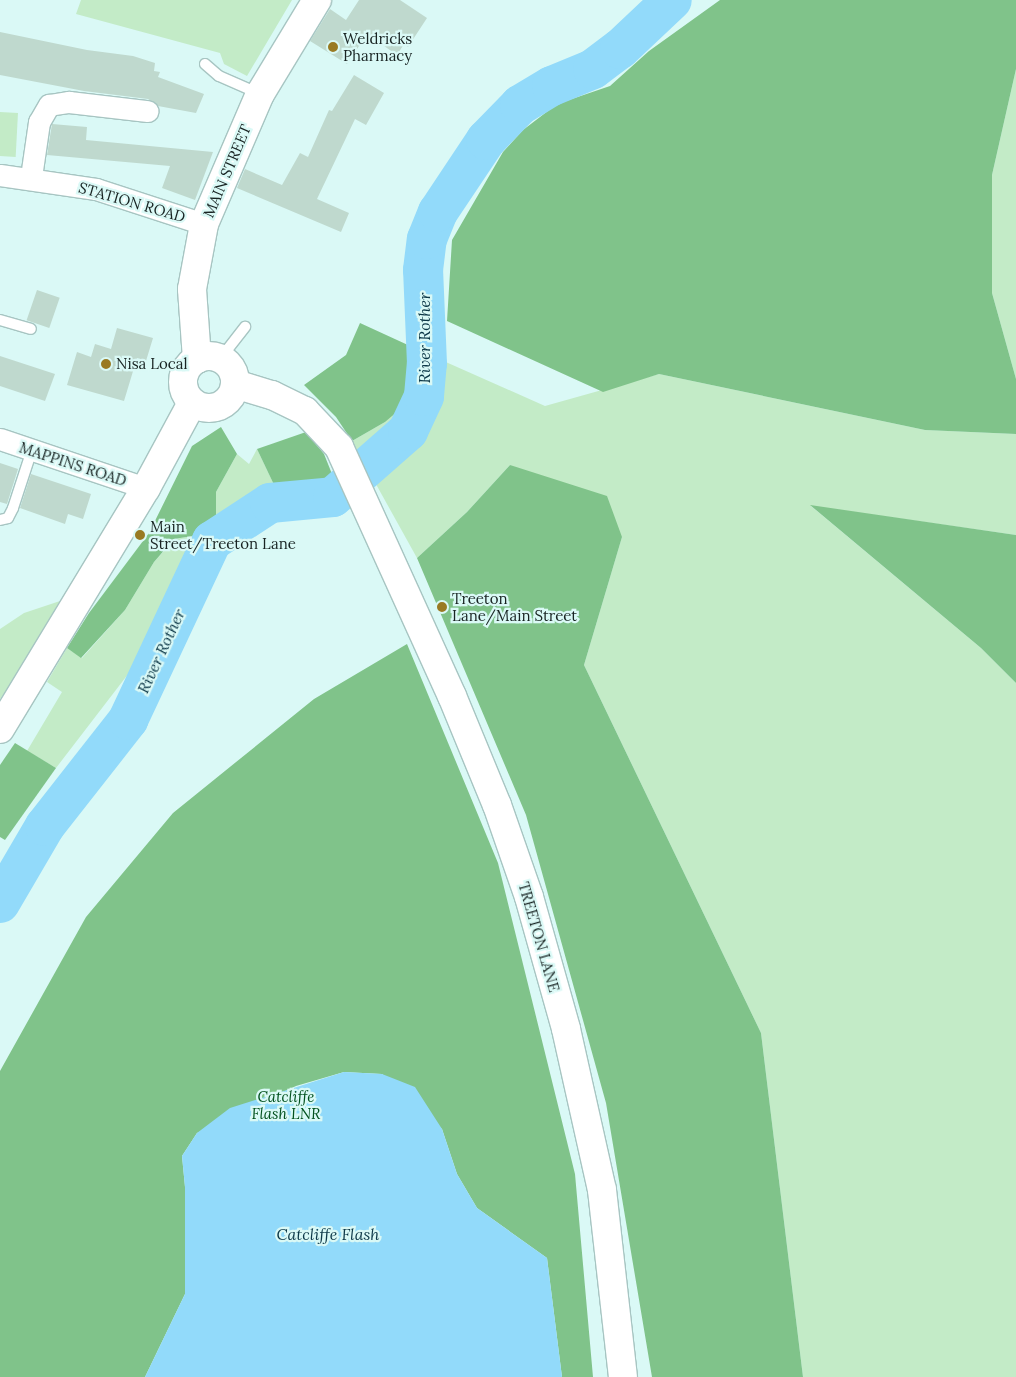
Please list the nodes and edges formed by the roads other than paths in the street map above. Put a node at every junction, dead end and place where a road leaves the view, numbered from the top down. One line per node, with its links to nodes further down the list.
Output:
1 (317, 0): 3 (main road, MAIN STREET)
2 (205, 64): 3 (lane)
3 (260, 94): 7 (main road, MAIN STREET)
4 (147, 111): 6 (street)
5 (0, 175): 6 (street, STATION ROAD)
6 (31, 177): 7 (street, STATION ROAD)
7 (204, 224): 11 (main road, MAIN STREET)
8 (0, 320): 10 (lane)
9 (245, 327): 11 (lane)
10 (31, 329)
11 (209, 359): 12 (main road); 13 (main road)
12 (235, 384): 13 (main road); 19 (main road, TREETON LANE)
13 (192, 403): 16 (main road)
14 (0, 439): 15 (street, MAPPINS ROAD)
15 (32, 450): 16 (street, MAPPINS ROAD); 17 (lane)
16 (146, 488): 18 (main road)
17 (0, 520)
18 (0, 729)
19 (623, 1377)

